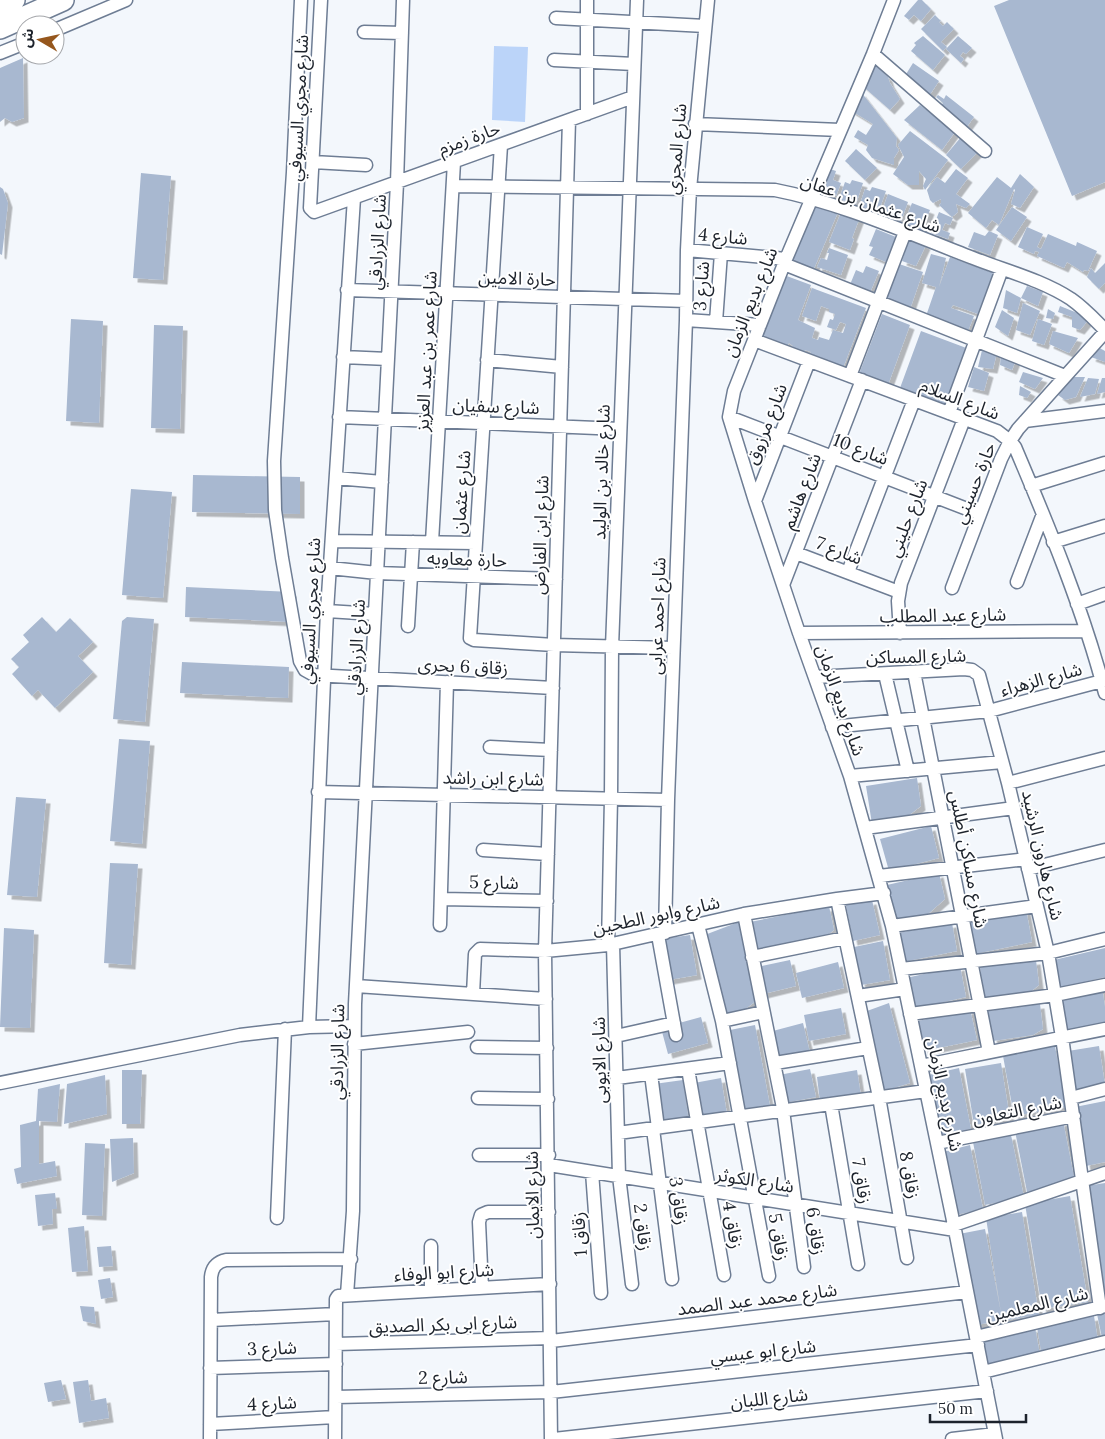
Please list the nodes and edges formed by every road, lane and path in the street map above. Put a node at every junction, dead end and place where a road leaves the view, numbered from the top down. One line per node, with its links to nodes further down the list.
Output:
1 (14, 0): 11 (highway)
2 (63, 0): 17 (highway)
3 (126, 0): 15 (street)
4 (301, 0): 127 (street)
5 (321, 0): 33 (street, شارع مجري السيوفي)
6 (403, 0): 19 (street, شارع الزرادقي)
7 (587, 0): 13 (street)
8 (636, 0): 14 (street, شارع خالد بن الوليد)
9 (708, 0): 16 (street, شارع المجري)
10 (894, 0): 22 (street, شارع بديع الزمان)
11 (0, 6)
12 (556, 18): 13 (street)
13 (586, 19): 14 (street); 24 (street)
14 (636, 22): 16 (street); 25 (street, شارع خالد بن الوليد)
15 (65, 26)
16 (705, 26): 29 (street, شارع المجري)
17 (0, 28)
18 (364, 32): 19 (street)
19 (402, 33): 36 (street, شارع الزرادقي)
20 (15, 47): 21 (street)
21 (0, 53)
22 (873, 54): 30 (street, شارع بديع الزمان); 32 (street)
23 (554, 60): 24 (street)
24 (586, 62): 25 (street); 27 (street)
25 (634, 64): 26 (street, شارع خالد بن الوليد)
26 (633, 97): 27 (street, حارة زمزم); 40 (street, شارع خالد بن الوليد)
27 (587, 114): 28 (street, حارة زمزم)
28 (569, 120): 31 (street, حارة زمزم); 39 (street, شارع ابن الفارض)
29 (695, 124): 30 (street); 41 (street, شارع المجري)
30 (840, 130): 43 (street, شارع بديع الزمان)
31 (501, 145): 34 (street, حارة زمزم); 38 (street, شارع عثمان)
32 (984, 151)
33 (313, 162): 35 (street); 44 (street, شارع مجري السيوفي)
34 (454, 162): 36 (street, حارة زمزم); 37 (street, شارع عمر بن عبد العزيز)
35 (366, 165)
36 (398, 182): 42 (street, حارة زمزم); 51 (street, شارع الزرادقي)
37 (454, 186): 38 (street, شارع عثمان بن عفان); 52 (street, شارع عمر بن عبد العزيز)
38 (498, 186): 39 (street, شارع عثمان بن عفان); 53 (street, شارع عثمان)
39 (567, 187): 40 (street, شارع عثمان بن عفان); 54 (street, شارع ابن الفارض)
40 (630, 188): 41 (street, شارع عثمان بن عفان); 55 (street, شارع خالد بن الوليد)
41 (690, 189): 43 (street, شارع عثمان بن عفان); 46 (street, شارع المجري)
42 (354, 198): 44 (street, حارة زمزم); 50 (street, شارع مجري السيوفي)
43 (812, 199): 45 (street, شارع عثمان بن عفان); 48 (street, شارع بديع الزمان)
44 (317, 212)
45 (905, 232): 49 (street, شارع عثمان بن عفان); 57 (street, شارع هاشم)
46 (686, 250): 47 (street, شارع 4); 56 (street, شارع المجري)
47 (721, 253): 48 (street, شارع 4); 59 (street, شارع 3)
48 (785, 262): 57 (street, شارع 4); 60 (street, شارع بديع الزمان)
49 (1002, 270): 61 (street, شارع عثمان بن عفان); 63 (street)
50 (347, 290): 51 (street, حارة الامين); 64 (street, شارع مجري السيوفي)
51 (392, 292): 52 (street, حارة الامين); 65 (street, شارع الزرادقي)
52 (447, 294): 53 (street, حارة الامين); 78 (street, شارع عمر بن عبد العزيز)
53 (491, 295): 54 (street, حارة الامين); 66 (street, شارع عثمان)
54 (564, 297): 55 (street, حارة الامين); 68 (street, شارع ابن الفارض)
55 (625, 299): 56 (street, حارة الامين); 82 (street, شارع خالد بن الوليد)
56 (686, 301): 58 (street, شارع احمد عرابى)
57 (878, 302): 63 (street, شارع 4); 70 (street, شارع هاشم)
58 (686, 320): 59 (street); 123 (street, شارع احمد عرابى)
59 (716, 322): 60 (street)
60 (760, 325): 62 (street, شارع بديع الزمان)
61 (1105, 331): 69 (street, حارة حسيني)
62 (754, 340): 67 (street, شارع السلام); 75 (street, شارع بديع الزمان)
63 (976, 341): 69 (street, شارع 4); 73 (street)
64 (343, 357): 65 (street); 74 (street, شارع مجري السيوفي)
65 (388, 359): 76 (street, شارع الزرادقي)
66 (487, 360): 68 (street); 80 (street, شارع عثمان)
67 (809, 361): 70 (street, شارع السلام); 83 (street, شارع مرزوق)
68 (562, 367): 81 (street, شارع ابن الفارض)
69 (1065, 376): 79 (street, حارة حسيني)
70 (856, 378): 71 (street, شارع السلام); 85 (street, شارع هاشم)
71 (914, 400): 73 (street, شارع السلام); 87 (street)
72 (1105, 411): 79 (street)
73 (949, 413): 77 (street, شارع السلام)
74 (339, 417): 76 (street, شارع سفيان); 88 (street, شارع مجري السيوفي)
75 (729, 417): 83 (street, شارع 10); 92 (street, شارع بديع الزمان)
76 (385, 419): 78 (street, شارع سفيان); 89 (street, شارع الزرادقي)
77 (964, 419): 84 (street, شارع السلام); 91 (street, شارع حليني)
78 (439, 421): 80 (street, شارع سفيان); 99 (street, شارع عمر بن عبد العزيز)
79 (1025, 421): 84 (street, حارة حسيني)
80 (483, 423): 81 (street, شارع سفيان); 101 (street, شارع عثمان)
81 (560, 426): 82 (street, شارع سفيان); 108 (street, شارع ابن الفارض)
82 (620, 429): 122 (street, شارع خالد بن الوليد)
83 (780, 436): 85 (street, شارع 10); 92 (street, شارع مرزوق)
84 (1010, 441): 90 (street, شارع السلام); 93 (street, حارة حسيني)
85 (832, 457): 87 (street, شارع 10); 102 (street, شارع هاشم)
86 (1105, 463): 90 (street)
87 (885, 477): 91 (street, شارع 10); 104 (street)
88 (336, 478): 89 (street); 96 (street, شارع مجري السيوفي)
89 (382, 482): 97 (street, شارع الزرادقي)
90 (1031, 486): 94 (street, شارع السلام)
91 (934, 497): 93 (street, شارع 10); 112 (street, شارع حليني)
92 (755, 501): 110 (street, شارع بديع الزمان)
93 (980, 514): 111 (street, حارة حسيني)
94 (1042, 514): 100 (street, شارع السلام); 109 (street)
95 (1105, 526): 100 (street)
96 (332, 541): 97 (street); 103 (street, شارع مجري السيوفي)
97 (379, 541): 98 (street); 105 (street, شارع الزرادقي)
98 (413, 542): 99 (street); 106 (street)
99 (432, 542): 101 (street)
100 (1053, 542): 114 (street, شارع السلام)
101 (476, 543): 107 (street, شارع عثمان)
102 (796, 553): 104 (street, شارع 7); 110 (street, شارع هاشم)
103 (330, 568): 105 (street, حارة معاويه); 115 (street, شارع مجري السيوفي)
104 (848, 572): 112 (street, شارع 7)
105 (377, 573): 106 (street, حارة معاويه); 116 (street, شارع الزرادقي)
106 (411, 574): 107 (street, حارة معاويه); 117 (street)
107 (473, 576): 108 (street, حارة معاويه); 121 (street, شارع عثمان)
108 (556, 579): 121 (street, شارع ابن الفارض)
109 (1017, 582)
110 (783, 585): 120 (street, شارع بديع الزمان)
111 (952, 588)
112 (899, 592): 119 (street, شارع حليني)
113 (1105, 594): 114 (street)
114 (1077, 604): 118 (street, شارع السلام)
115 (327, 611): 116 (street); 127 (street, شارع مجري السيوفي)
116 (375, 614): 129 (street, شارع الزرادقي)
117 (408, 626)
118 (1086, 631): 119 (street, شارع عبد المطلب); 124 (street, شارع السلام)
119 (900, 633): 120 (street, شارع عبد المطلب)
120 (799, 634): 128 (street, شارع بديع الزمان)
121 (554, 645): 122 (street, شارع عثمان); 133 (street, شارع ابن الفارض)
122 (612, 647): 123 (street, شارع عثمان); 150 (street, شارع خالد بن الوليد)
123 (673, 648): 151 (street, شارع احمد عرابى)
124 (1101, 662): 132 (street, شارع السلام)
125 (914, 672): 126 (street, شارع المساكن); 131 (street, شارع المساكن); 135 (street, شارع مساكن أطلس)
126 (885, 674): 128 (street, شارع المساكن); 136 (street)
127 (324, 676): 129 (street, زقاق 6 بحرى); 146 (street, شارع مجري السيوفي)
128 (815, 677): 137 (street, شارع بديع الزمان)
129 (372, 678): 130 (street, زقاق 6 بحرى); 147 (street, شارع الزرادقي)
130 (447, 682): 133 (street, زقاق 6 بحرى); 148 (street)
131 (981, 682): 134 (street, شارع هارون الرشيد)
132 (1103, 687): 134 (street, شارع الزهراء)
133 (553, 688): 139 (street, شارع ابن الفارض)
134 (989, 711): 135 (street, شارع الزهراء); 141 (street, شارع هارون الرشيد)
135 (923, 718): 136 (street, شارع الزهراء); 142 (street, شارع مساكن أطلس)
136 (896, 721): 137 (street, شارع الزهراء); 143 (street)
137 (832, 727): 144 (street, شارع بديع الزمان)
138 (490, 746): 139 (street)
139 (551, 750): 149 (street, شارع ابن الفارض)
140 (1105, 758): 145 (street)
141 (1002, 762): 142 (street); 145 (street, شارع هارون الرشيد)
142 (933, 768): 143 (street); 153 (street, شارع مساكن أطلس)
143 (908, 771): 144 (street)
144 (850, 776): 154 (street, شارع بديع الزمان)
145 (1008, 783): 152 (street, شارع هارون الرشيد)
146 (318, 792): 147 (street, شارع ابن راشد); 192 (street, شارع مجري السيوفي)
147 (366, 793): 148 (street, شارع ابن راشد); 181 (street, شارع الزرادقي)
148 (444, 794): 149 (street, شارع ابن راشد); 163 (street)
149 (550, 796): 150 (street, شارع ابن راشد); 157 (street, شارع ابن الفارض)
150 (611, 798): 151 (street, شارع ابن راشد); 174 (street, شارع خالد بن الوليد)
151 (668, 800): 171 (street, شارع احمد عرابى)
152 (1014, 808): 153 (street); 158 (street, شارع هارون الرشيد)
153 (943, 817): 154 (street); 159 (street, شارع مساكن أطلس)
154 (865, 828): 160 (street, شارع بديع الزمان)
155 (483, 850): 157 (street)
156 (1105, 850): 158 (street)
157 (548, 854): 164 (street, شارع ابن الفارض)
158 (1027, 864): 159 (street); 165 (street, شارع هارون الرشيد)
159 (953, 867): 160 (street); 167 (street, شارع مساكن أطلس)
160 (879, 876): 161 (street, شارع بديع الزمان)
161 (884, 893): 162 (street, شارع وابور الطحين); 170 (street, شارع بديع الزمان)
162 (837, 898): 166 (street, شارع وابور الطحين); 172 (street, زقاق 8)
163 (441, 899): 164 (street, شارع 5); 168 (street)
164 (547, 901): 175 (street, شارع ابن الفارض)
165 (1037, 906): 167 (street); 176 (street, شارع هارون الرشيد)
166 (744, 914): 169 (street, شارع وابور الطحين); 177 (street, زقاق 6)
167 (962, 916): 170 (street); 178 (street, شارع مساكن أطلس)
168 (440, 925)
169 (698, 925): 171 (street, شارع وابور الطحين); 190 (street, زقاق 5)
170 (892, 926): 179 (street, شارع بديع الزمان)
171 (661, 934): 174 (street, شارع وابور الطحين); 196 (street, شارع احمد عرابى)
172 (845, 938): 177 (street); 185 (street, زقاق 8)
173 (1105, 938): 176 (street)
174 (611, 945): 175 (street, شارع وابور الطحين); 196 (street, شارع الايوبى)
175 (545, 950): 183 (street, شارع وابور الطحين); 186 (street, شارع الايمان)
176 (1048, 954): 178 (street); 184 (street, شارع هارون الرشيد)
177 (752, 957): 188 (street, زقاق 6)
178 (971, 961): 179 (street); 187 (street, شارع مساكن أطلس)
179 (901, 969): 182 (street, شارع بديع الزمان)
180 (1105, 985): 184 (street)
181 (356, 986): 183 (street); 191 (street, شارع الزرادقي)
182 (905, 989): 185 (street); 189 (street, شارع بديع الزمان)
183 (473, 994): 186 (street)
184 (1055, 995): 187 (street); 197 (street, شارع هارون الرشيد)
185 (858, 996): 201 (street, زقاق 8)
186 (546, 999): 200 (street, شارع الايمان)
187 (980, 1004): 189 (street); 202 (street, شارع مساكن أطلس)
188 (763, 1012): 190 (street); 204 (street, زقاق 6)
189 (910, 1014): 205 (street, شارع بديع الزمان)
190 (722, 1020): 203 (street, زقاق 5)
191 (354, 1026): 192 (street); 198 (street, شارع الزرادقي)
192 (309, 1027): 193 (street)
193 (285, 1029): 209 (street); 236 (street)
194 (1105, 1029): 197 (street)
195 (468, 1032): 198 (street)
196 (616, 1036): 208 (street, شارع الايوبى)
197 (1062, 1038): 202 (street); 214 (street, شارع التعاون)
198 (354, 1044): 241 (street, شارع الزرادقي)
199 (477, 1047): 200 (street)
200 (547, 1048): 215 (street, شارع الايمان)
201 (868, 1048): 204 (street); 212 (street, زقاق 8)
202 (989, 1052): 205 (street)
203 (730, 1063): 206 (street); 219 (street, زقاق 5)
204 (775, 1063): 217 (street, زقاق 6)
205 (921, 1066): 211 (street, شارع بديع الزمان)
206 (688, 1069): 207 (street); 220 (street, زقاق 4)
207 (651, 1074): 208 (street); 221 (street, زقاق 3)
208 (617, 1078): 222 (street, شارع الايوبى)
209 (0, 1083)
210 (1105, 1089): 214 (street)
211 (926, 1091): 212 (street); 223 (street, شارع بديع الزمان)
212 (879, 1097): 216 (street); 237 (street, زقاق 8)
213 (478, 1098): 215 (street)
214 (1071, 1098): 218 (street, شارع التعاون)
215 (548, 1099): 225 (street, شارع الايمان)
216 (831, 1104): 217 (street); 235 (street, زقاق 7)
217 (782, 1111): 219 (street); 233 (street, زقاق 6)
218 (1074, 1116): 223 (street, شارع التعاون); 229 (street, شارع التعاون)
219 (740, 1117): 220 (street); 232 (street, زقاق 5)
220 (698, 1123): 221 (street); 231 (street, زقاق 4)
221 (655, 1128): 222 (street); 230 (street, زقاق 3)
222 (618, 1133): 228 (street, شارع الايوبى)
223 (937, 1143): 238 (street, شارع بديع الزمان)
224 (479, 1155): 225 (street, شارع الكوثر)
225 (549, 1160): 226 (street, شارع الكوثر); 234 (street, شارع الايمان)
226 (592, 1172): 228 (street, شارع الكوثر); 252 (street, زقاق 1)
227 (1105, 1173): 229 (street)
228 (619, 1176): 230 (street, شارع الكوثر); 248 (street, زقاق 2)
229 (1082, 1181): 238 (street); 254 (street, شارع التعاون)
230 (659, 1182): 231 (street, شارع الكوثر); 246 (street, زقاق 3)
231 (709, 1190): 232 (street, شارع الكوثر); 244 (street, زقاق 4)
232 (754, 1198): 233 (street, شارع الكوثر); 245 (street, زقاق 5)
233 (795, 1204): 235 (street, شارع الكوثر); 243 (street, زقاق 6)
234 (550, 1212): 247 (street, شارع الايمان); 249 (street)
235 (849, 1213): 237 (street, شارع الكوثر); 242 (street, زقاق 7)
236 (278, 1218)
237 (900, 1222): 238 (street, شارع الكوثر); 240 (street, زقاق 8)
238 (954, 1228): 251 (street, شارع بديع الزمان)
239 (431, 1246): 250 (street)
240 (907, 1258)
241 (351, 1259): 253 (street, شارع الزرادقي); 256 (street)
242 (858, 1264)
243 (804, 1267)
244 (724, 1275)
245 (769, 1276)
246 (672, 1278)
247 (550, 1284): 249 (street, شارع ابو الوفاء); 257 (street, شارع الايمان)
248 (632, 1284)
249 (482, 1288): 250 (street, شارع ابو الوفاء)
250 (431, 1290): 253 (street, شارع ابو الوفاء)
251 (967, 1292): 257 (street, شارع محمد عبد الصمد); 258 (street, شارع بديع الزمان)
252 (601, 1293)
253 (343, 1295): 255 (street, شارع الزرادقي)
254 (1103, 1307): 258 (street, شارع المعلمين)
255 (336, 1314): 256 (street); 260 (street, شارع الزرادقي)
256 (211, 1320): 262 (street)
257 (551, 1340): 260 (street, شارع ابى بكر الصديق); 265 (street, شارع الايمان)
258 (977, 1341): 263 (street, شارع بديع الزمان); 265 (street, شارع ابو عيسي)
259 (1105, 1342): 263 (street)
260 (336, 1344): 261 (street, شارع الزرادقي)
261 (336, 1364): 262 (street, شارع 3); 266 (street, شارع الزرادقي)
262 (210, 1368): 268 (street)
263 (983, 1372): 264 (street, شارع بديع الزمان)
264 (987, 1391): 269 (street, شارع بديع الزمان); 272 (street, شارع اللبان)
265 (551, 1392): 266 (street, شارع 2); 272 (street, شارع الايمان)
266 (336, 1397): 267 (street, شارع الزرادقي)
267 (335, 1417): 268 (street, شارع 4); 271 (street, شارع الزرادقي)
268 (210, 1424): 270 (street)
269 (995, 1437): 273 (street)
270 (210, 1439)
271 (335, 1439)
272 (553, 1439)
273 (952, 1439)

